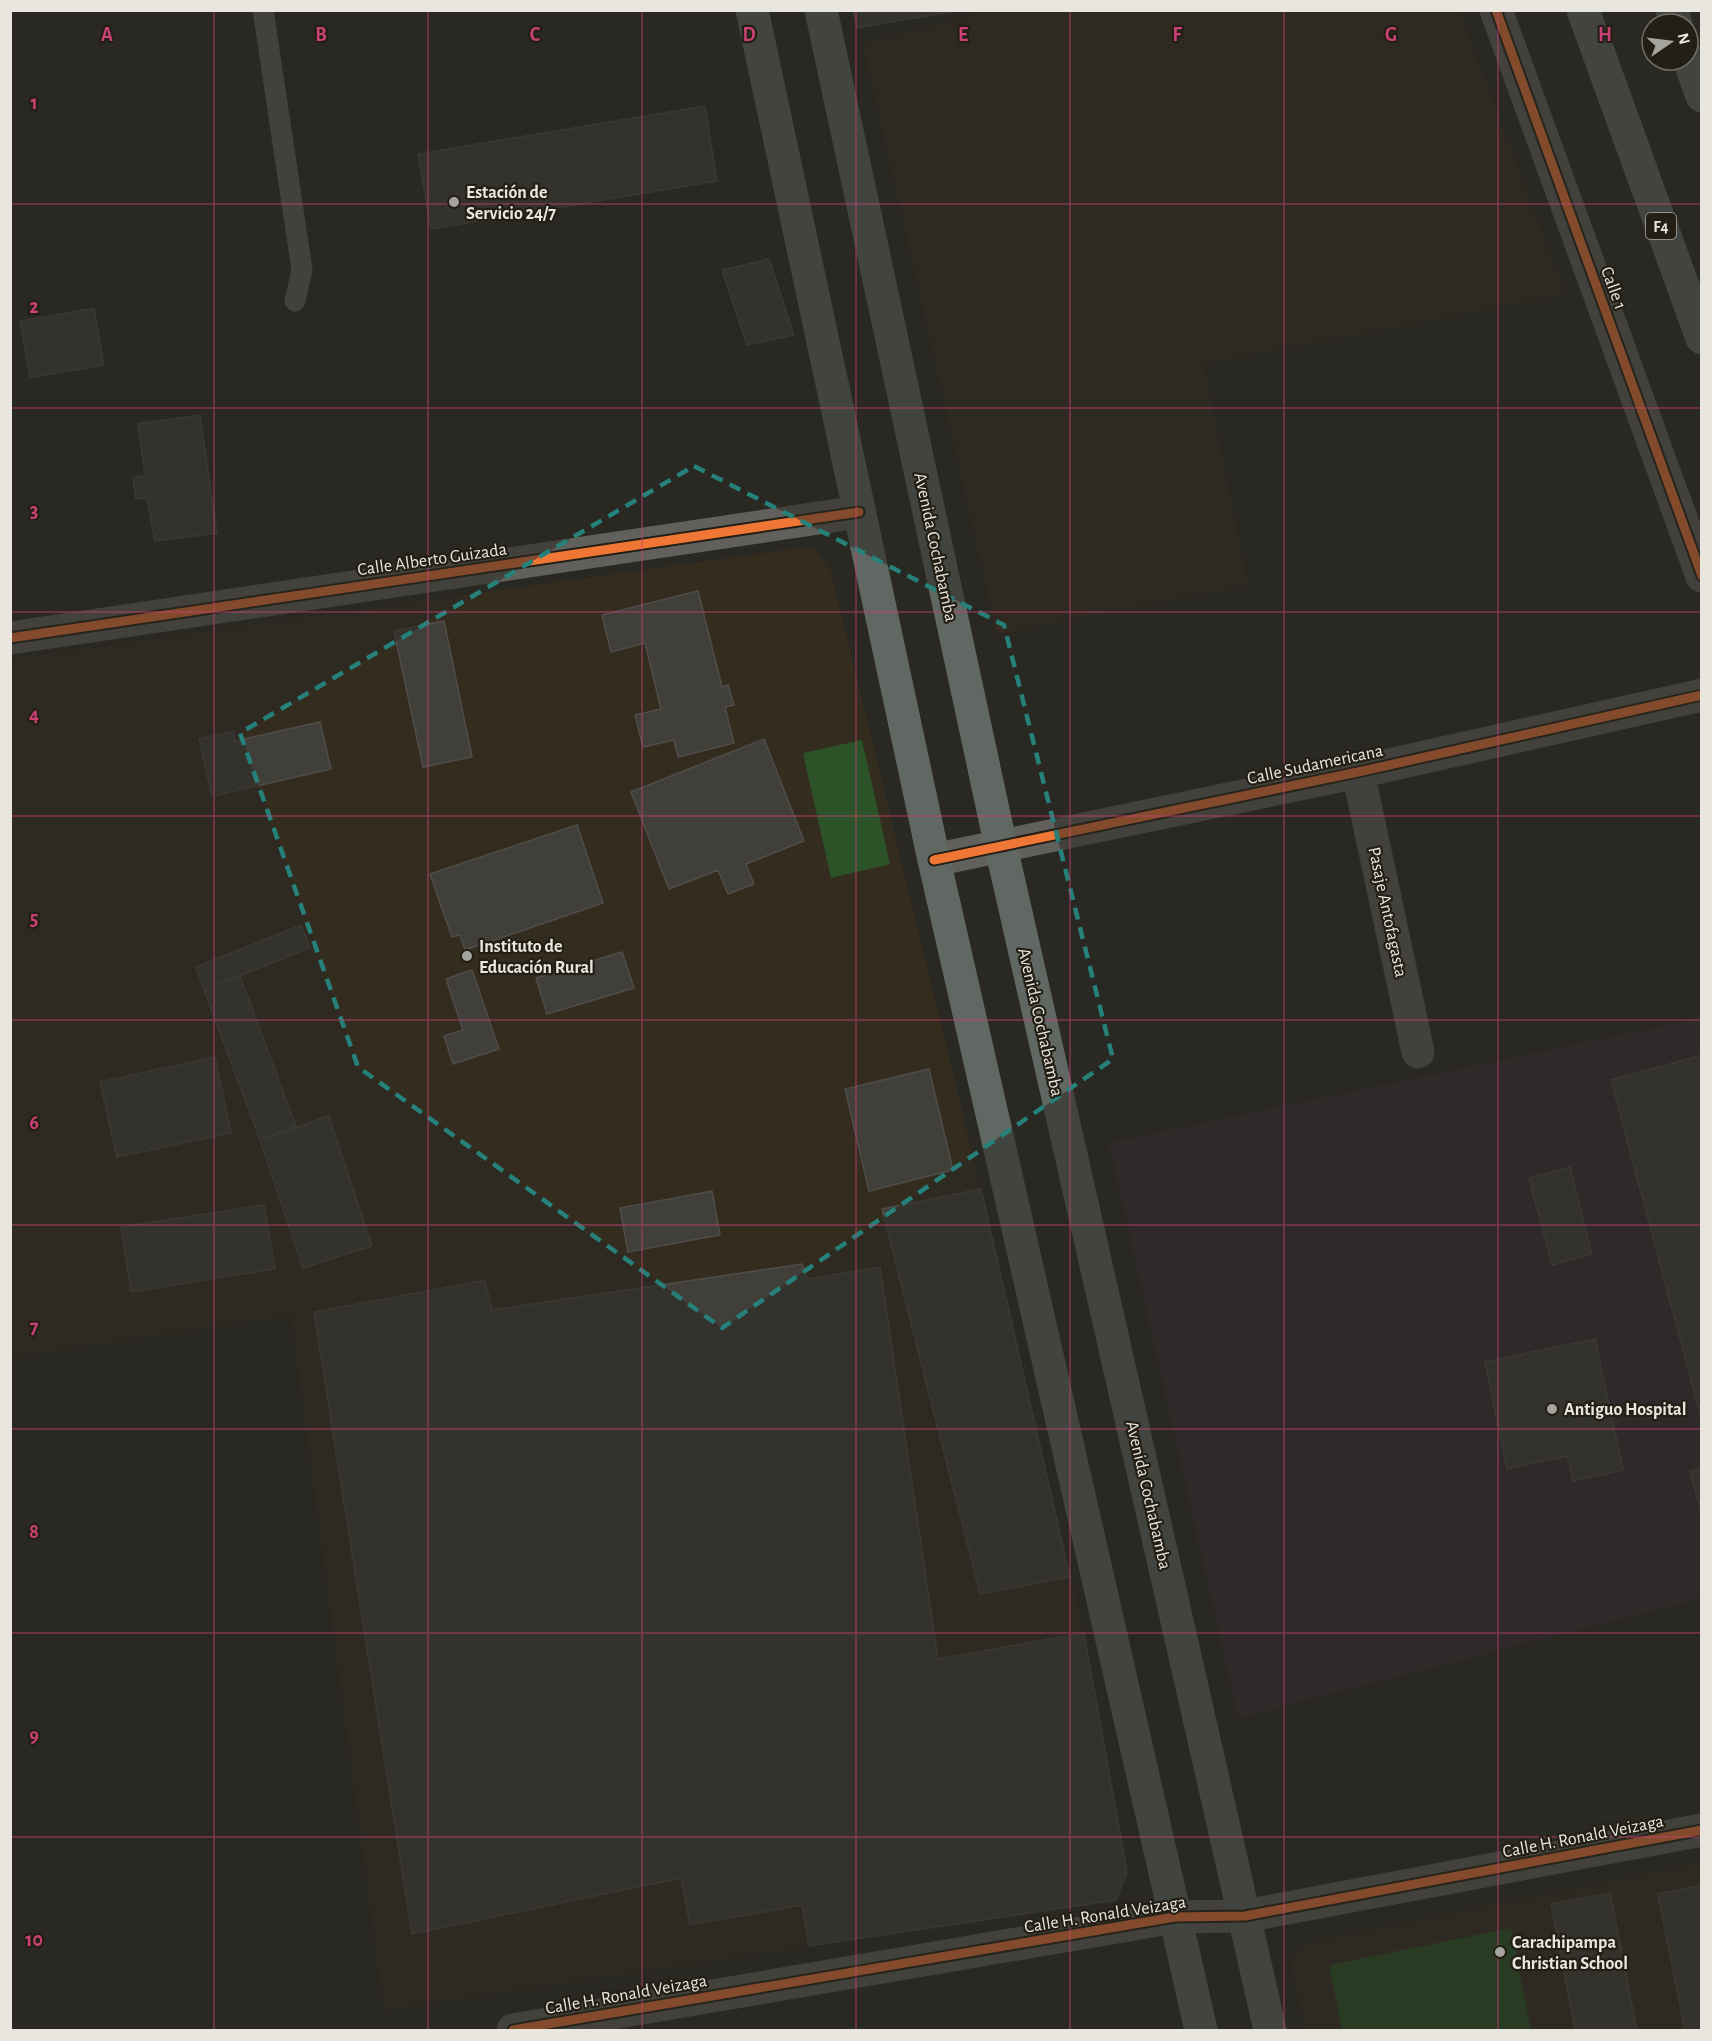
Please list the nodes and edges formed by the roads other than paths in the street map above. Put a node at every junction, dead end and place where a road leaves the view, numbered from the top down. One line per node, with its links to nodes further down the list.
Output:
1 (262, 10): 8 (lane)
2 (752, 10): 10 (main road)
3 (821, 10): 15 (main road, Avenida Cochabamba)
4 (1496, 10): 11 (street, Calle 1)
5 (1583, 10): 9 (highway, F4)
6 (1693, 72): 7 (highway)
7 (1701, 96)
8 (296, 301)
9 (1701, 338)
10 (859, 512): 12 (street, Calle Alberto Guizada); 16 (main road)
11 (1701, 576)
12 (10, 638)
13 (1701, 695): 14 (street, Calle Sudamericana)
14 (1358, 772): 15 (street, Calle Sudamericana); 17 (street, Pasaje Antofagasta)
15 (1001, 847): 16 (street, Calle Sudamericana); 19 (main road, Avenida Cochabamba)
16 (934, 860): 20 (main road)
17 (1418, 1052)
18 (1701, 1830): 19 (street, Calle H. Ronald Veizaga)
19 (1245, 1916): 20 (street, Calle H. Ronald Veizaga); 23 (main road, Avenida Cochabamba)
20 (1175, 1917): 21 (street, Calle H. Ronald Veizaga); 22 (main road)
21 (513, 2031)
22 (1201, 2031)
23 (1270, 2031)

